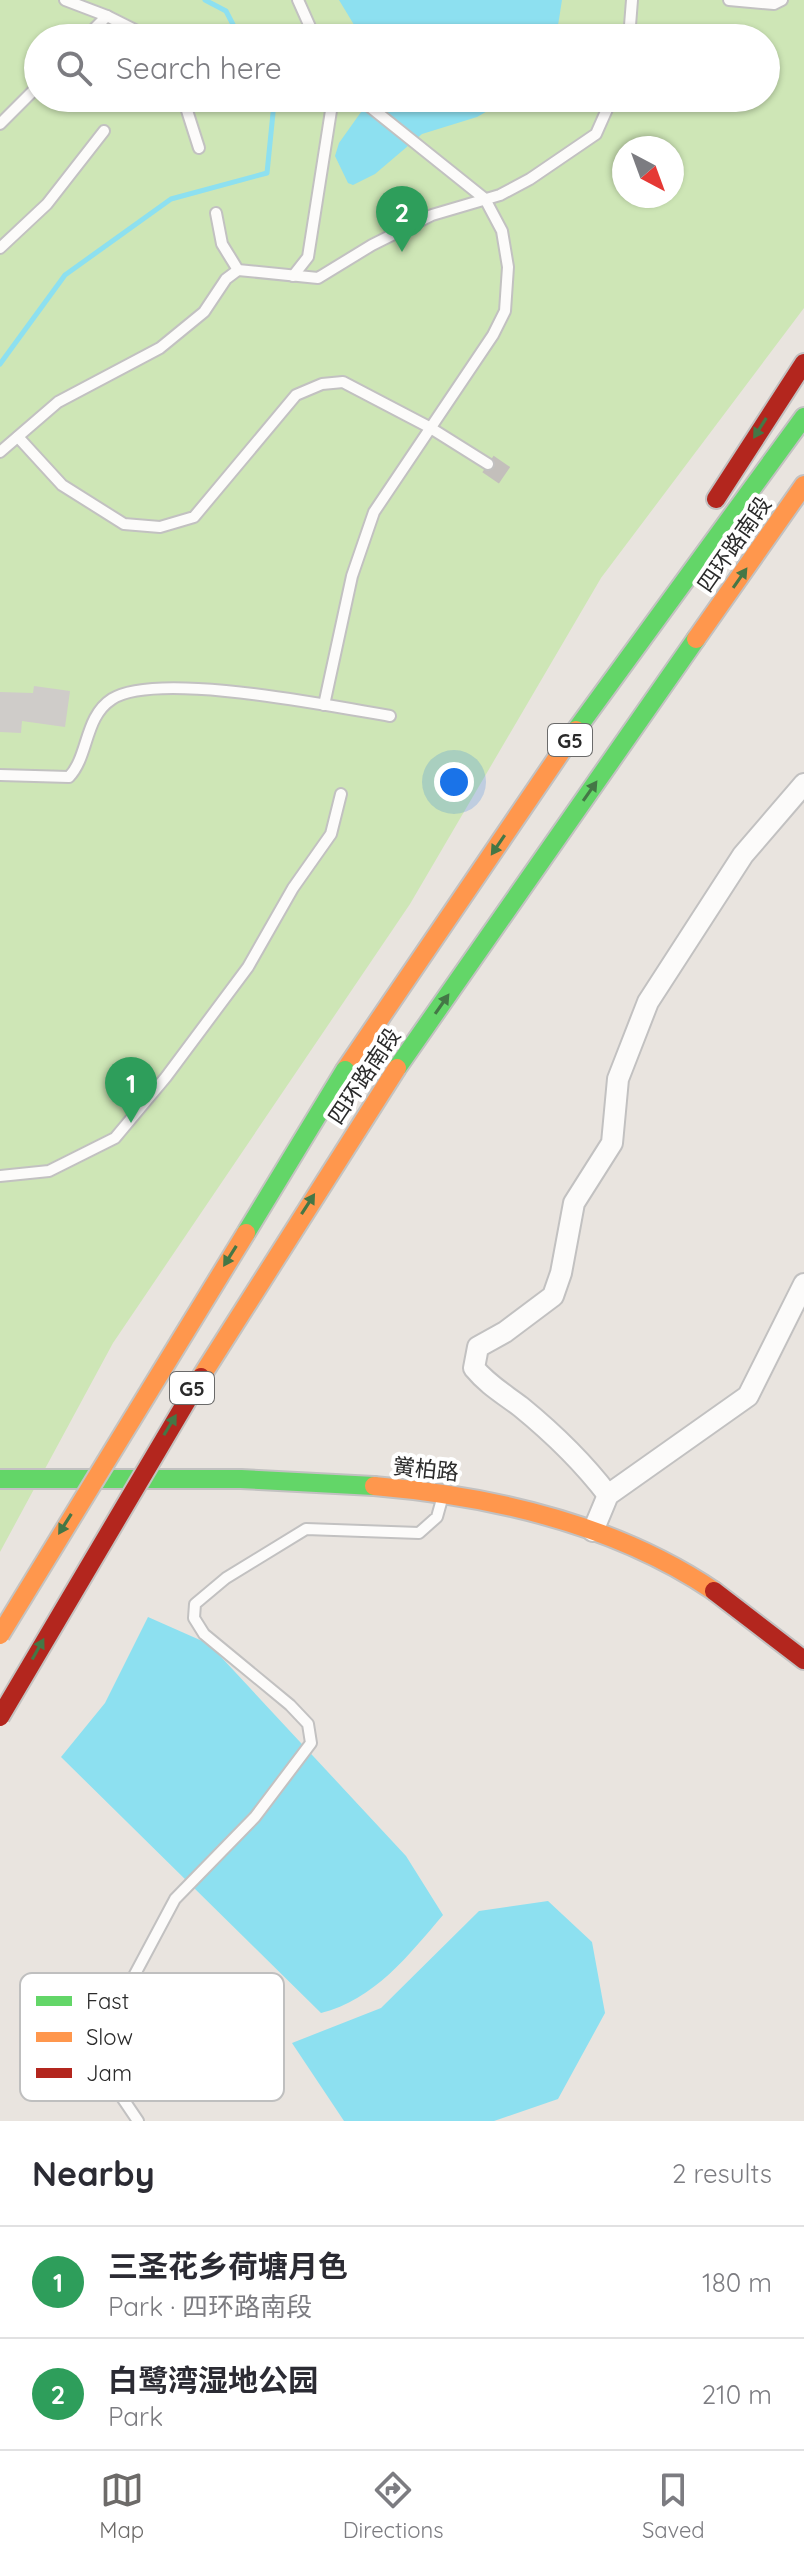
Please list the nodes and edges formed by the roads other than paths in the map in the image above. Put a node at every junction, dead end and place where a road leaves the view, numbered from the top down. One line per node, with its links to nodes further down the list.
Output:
1 (65, 0): 6 (lane)
2 (298, 0): 9 (lane)
3 (632, 0): 10 (lane)
4 (729, 0): 5 (lane)
5 (782, 0)
6 (107, 16): 7 (lane); 8 (lane)
7 (99, 24)
8 (123, 24)
9 (309, 24)
10 (630, 24)
11 (24, 100): 16 (lane)
12 (187, 112): 18 (lane)
13 (331, 112): 23 (lane)
14 (374, 112): 19 (lane)
15 (606, 112): 19 (lane)
16 (0, 124)
17 (104, 131): 21 (lane)
18 (199, 148)
19 (485, 199): 23 (lane); 26 (lane)
20 (216, 213): 22 (lane)
21 (0, 248)
22 (238, 270): 23 (lane); 27 (lane)
23 (293, 276)
24 (804, 363): 31 (main road, one-way to 31)
25 (804, 417): 40 (main road, 四环路南段 / G5)
26 (429, 427): 27 (lane); 29 (lane); 34 (lane)
27 (18, 437): 28 (lane)
28 (0, 452)
29 (488, 464)
30 (804, 485): 36 (main road, 四环路南段 / G5, one-way to 30)
31 (707, 514)
32 (690, 540): 40 (main road)
33 (774, 561): 36 (main road)
34 (324, 705): 35 (lane); 37 (lane)
35 (390, 716)
36 (615, 755): 49 (main road, 四环路南段 / G5, one-way to 36, bridge)
37 (0, 775)
38 (804, 784): 45 (street)
39 (341, 794): 41 (lane)
40 (516, 818): 47 (main road, 四环路南段 / G5, one-way to 47, bridge)
41 (0, 1176)
42 (804, 1284): 45 (street)
43 (0, 1479): 44 (main road, 黉柏路)
44 (444, 1492): 46 (main road, 黉柏路); 50 (lane)
45 (608, 1495): 46 (street)
46 (593, 1531): 48 (main road, 黉柏路)
47 (0, 1635)
48 (804, 1660)
49 (0, 1717)
50 (136, 1973)
51 (124, 2101): 52 (lane)
52 (138, 2121)

